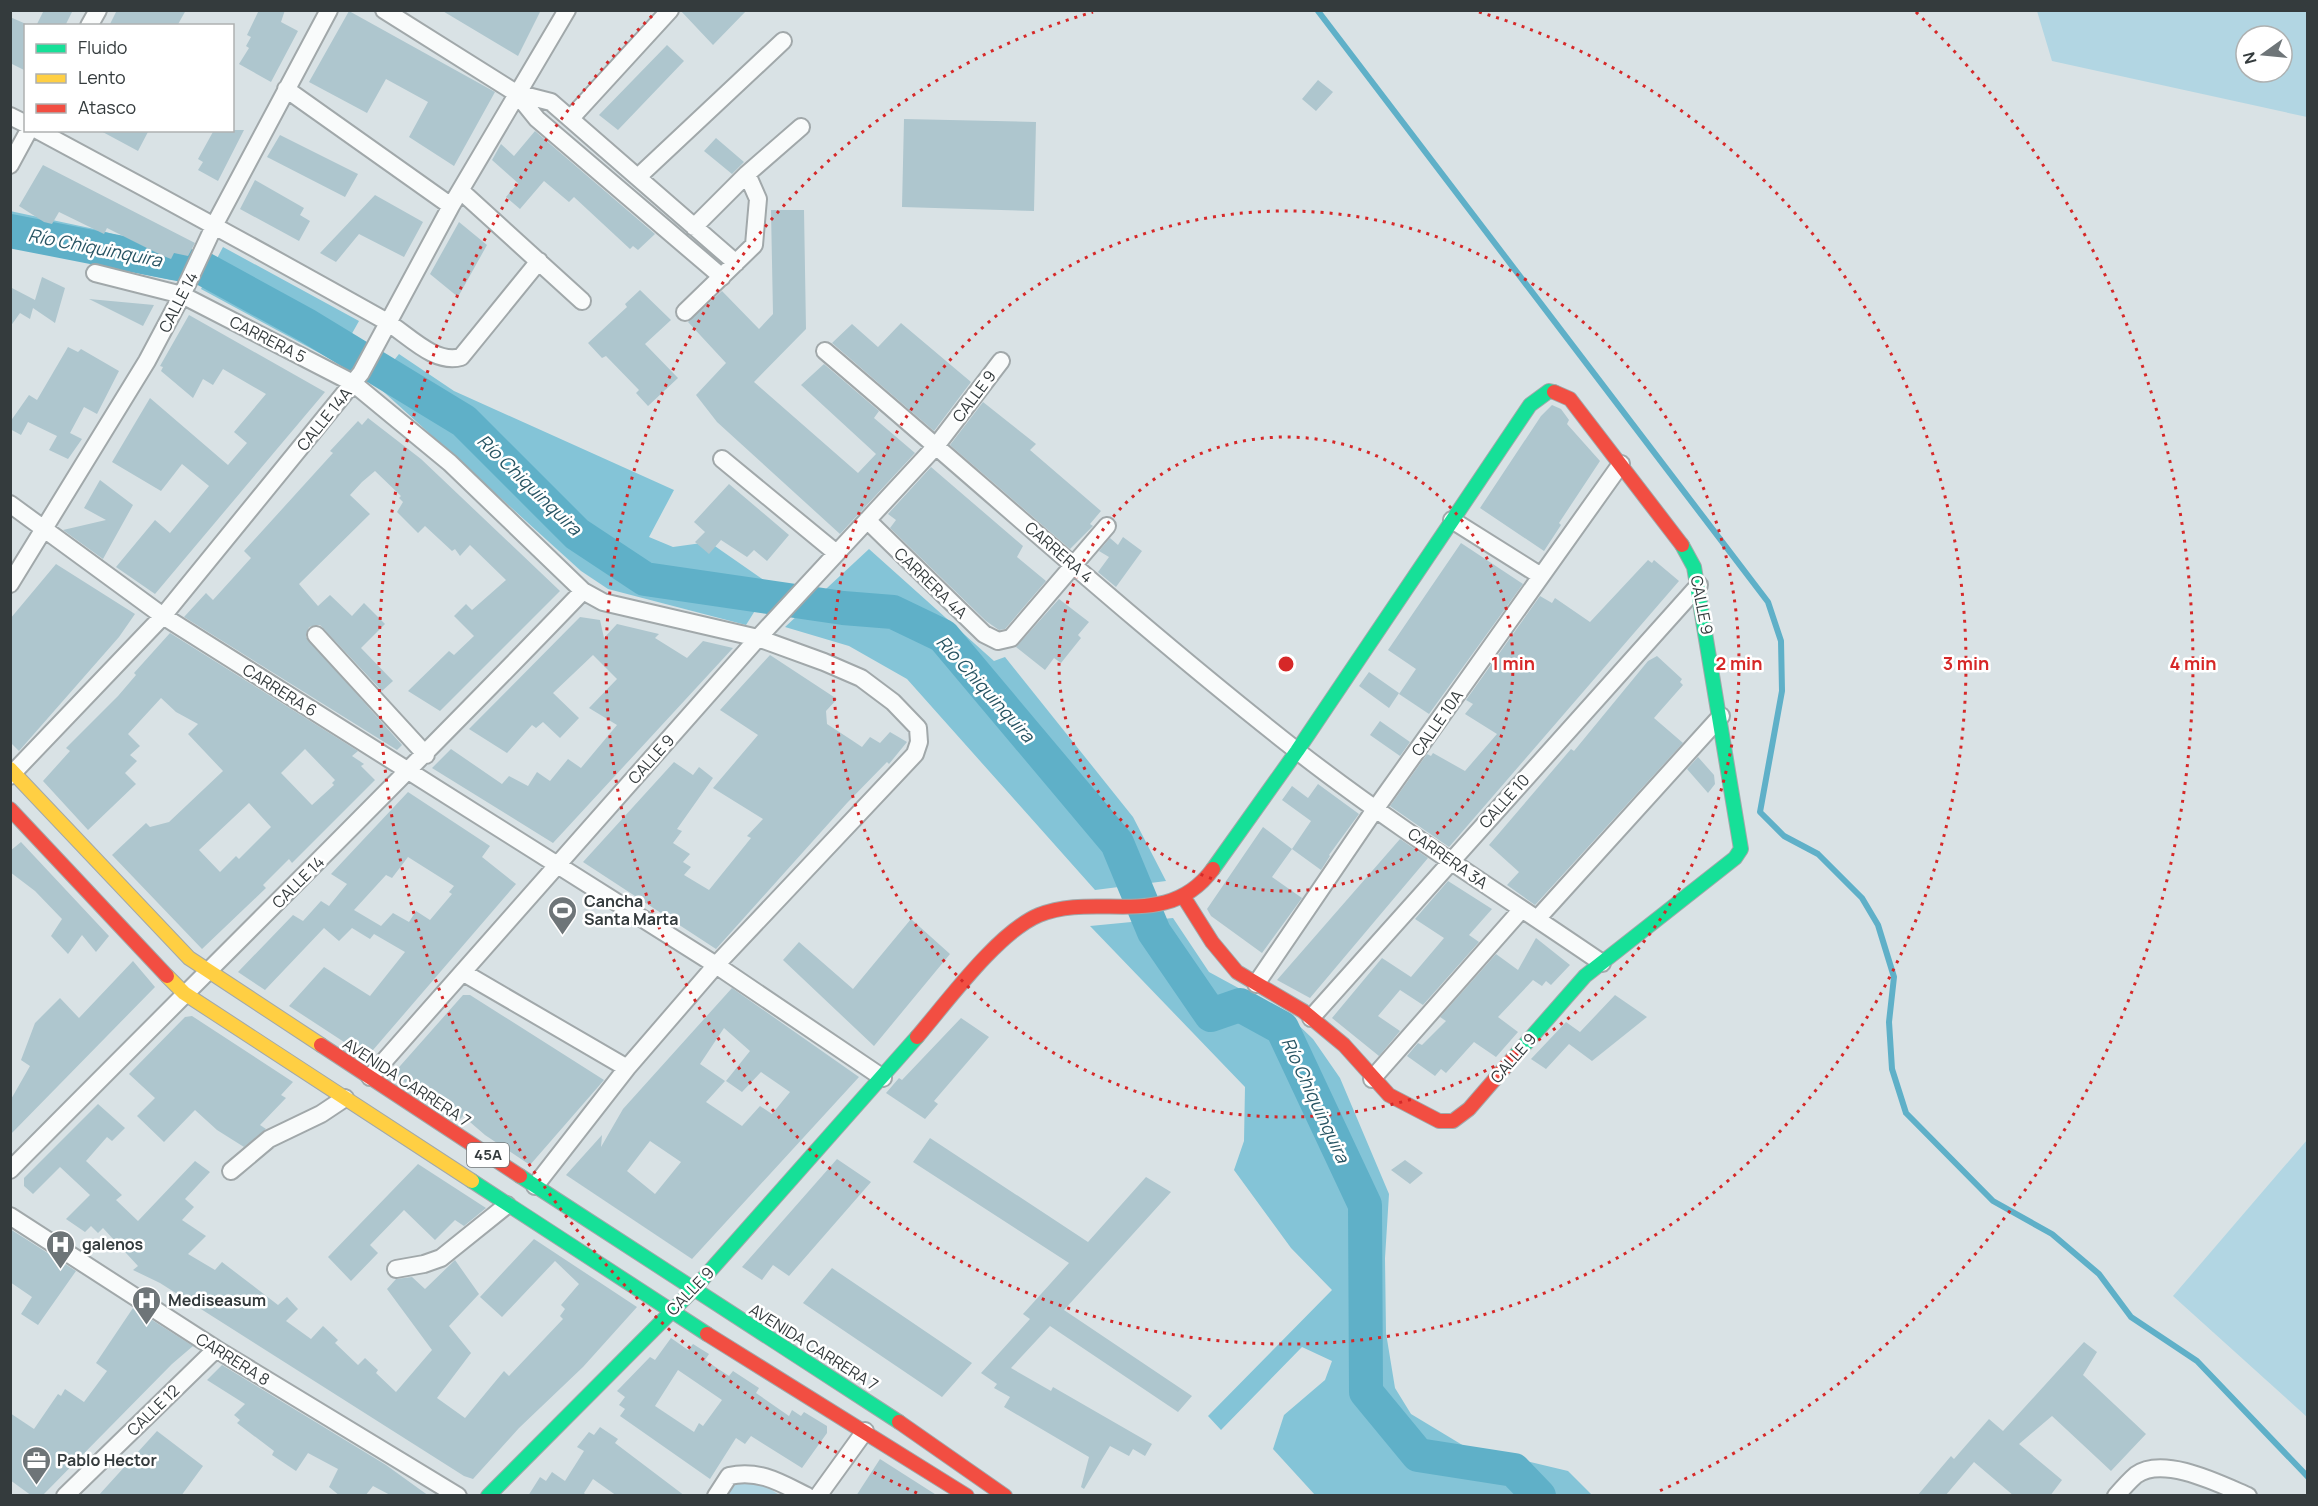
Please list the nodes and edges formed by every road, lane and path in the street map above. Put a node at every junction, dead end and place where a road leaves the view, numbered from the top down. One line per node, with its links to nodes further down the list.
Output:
1 (98, 10): 6 (street)
2 (329, 10): 8 (street, CALLE 14)
3 (384, 10): 9 (street)
4 (567, 10): 9 (street, CALLE 14A)
5 (670, 10): 11 (street)
6 (90, 24)
7 (783, 41): 18 (street)
8 (286, 89): 20 (street); 21 (street, CALLE 14)
9 (516, 93): 11 (street); 19 (street, CALLE 14A); 26 (street)
10 (10, 116): 12 (street)
11 (571, 118): 18 (street)
12 (24, 123)
13 (801, 127): 17 (street)
14 (28, 132): 16 (street)
15 (41, 132): 21 (street)
16 (10, 165)
17 (747, 174): 22 (street); 24 (street)
18 (639, 176): 22 (street)
19 (461, 191): 20 (street, CALLE 14A); 23 (street)
20 (451, 206): 30 (street, CALLE 14A)
21 (216, 226): 27 (street, CALLE 14); 30 (street)
22 (694, 227): 24 (street)
23 (539, 261): 28 (street); 30 (street)
24 (736, 263): 26 (street)
25 (95, 273): 27 (street, CARRERA 5)
26 (722, 277): 29 (street)
27 (186, 288): 33 (street, CARRERA 5); 41 (street, CALLE 14)
28 (582, 301)
29 (685, 312)
30 (389, 323): 33 (street, CALLE 14A)
31 (825, 351): 34 (street, CARRERA 4)
32 (1001, 361): 34 (street, CALLE 9)
33 (357, 378): 47 (street, CARRERA 5); 48 (street, CALLE 14A)
34 (936, 446): 38 (street, CALLE 9); 43 (street, CARRERA 4)
35 (722, 459): 42 (street)
36 (1621, 464): 39 (street, CALLE 9); 44 (street, CALLE 10A); 46 (street, CALLE 9)
37 (10, 504): 41 (street, CARRERA 6)
38 (867, 520): 42 (street, CALLE 9); 43 (street, CARRERA 4A)
39 (1452, 520): 44 (street); 52 (street, CALLE 9)
40 (1107, 526): 43 (street)
41 (44, 530): 45 (street, CALLE 14); 48 (street, CARRERA 6)
42 (836, 552): 50 (street, CALLE 9)
43 (1073, 565): 52 (street, CARRERA 4)
44 (1541, 576): 56 (street, CALLE 10A)
45 (10, 584)
46 (1699, 585): 51 (street, CALLE 9); 60 (street, CALLE 10)
47 (583, 591): 50 (street, CARRERA 5); 53 (street, CALLE 14)
48 (163, 616): 54 (street, CARRERA 6); 55 (street, CALLE 14A)
49 (316, 635): 53 (street)
50 (758, 638): 61 (street, CALLE 9); 66 (street, CARRERA 5)
51 (1721, 716): 64 (street); 65 (street, CALLE 9)
52 (1297, 751): 56 (street, CARRERA 3A); 62 (street, CALLE 9)
53 (426, 755): 54 (street, CALLE 14)
54 (410, 771): 61 (street, CARRERA 6); 67 (street, CALLE 14)
55 (12, 772): 67 (street, AVENIDA CARRERA 7 / 45A)
56 (1376, 808): 60 (street, CARRERA 3A); 69 (street, CALLE 10A)
57 (10, 809): 58 (street, 45A)
58 (25, 825): 59 (street); 70 (street, 45A)
59 (10, 835)
60 (1451, 860): 63 (street, CARRERA 3A); 71 (street, CALLE 10)
61 (557, 864): 66 (street); 68 (street, CALLE 9)
62 (1183, 896): 69 (street, CALLE 9); 74 (street, CALLE 9)
63 (1522, 909): 64 (street, CARRERA 3A); 75 (street)
64 (1537, 919): 65 (street, CARRERA 3A)
65 (1602, 963): 75 (street, CALLE 9)
66 (716, 965): 72 (street, CARRERA 5); 74 (street)
67 (208, 970): 70 (street, CALLE 14); 73 (street, AVENIDA CARRERA 7 / 45A)
68 (464, 973): 72 (street); 73 (street, CALLE 9)
69 (1256, 984): 71 (street, CALLE 9)
70 (184, 993): 76 (street, 45A); 77 (street, CALLE 14)
71 (1311, 1018): 75 (street, CALLE 9)
72 (627, 1068): 79 (street, CARRERA 5)
73 (370, 1077): 79 (street, AVENIDA CARRERA 7 / 45A)
74 (883, 1078): 83 (street, CALLE 9)
75 (1372, 1079)
76 (345, 1098): 78 (street); 80 (street, 45A)
77 (10, 1170)
78 (231, 1171)
79 (535, 1186): 83 (street, AVENIDA CARRERA 7 / 45A)
80 (507, 1204): 82 (street); 84 (street, 45A)
81 (10, 1216): 85 (street, CARRERA 8)
82 (396, 1269)
83 (693, 1290): 84 (street, CALLE 9); 94 (street, AVENIDA CARRERA 7 / 45A)
84 (671, 1311): 86 (street, 45A); 89 (street, CALLE 9)
85 (216, 1349): 87 (street, CALLE 12); 88 (street, CARRERA 8)
86 (865, 1431): 92 (street); 93 (street, 45A)
87 (65, 1496)
88 (458, 1496)
89 (488, 1496)
90 (716, 1496): 91 (street)
91 (807, 1496)
92 (818, 1496)
93 (966, 1496)
94 (1005, 1496)
95 (2116, 1496): 96 (street)
96 (2248, 1496)

